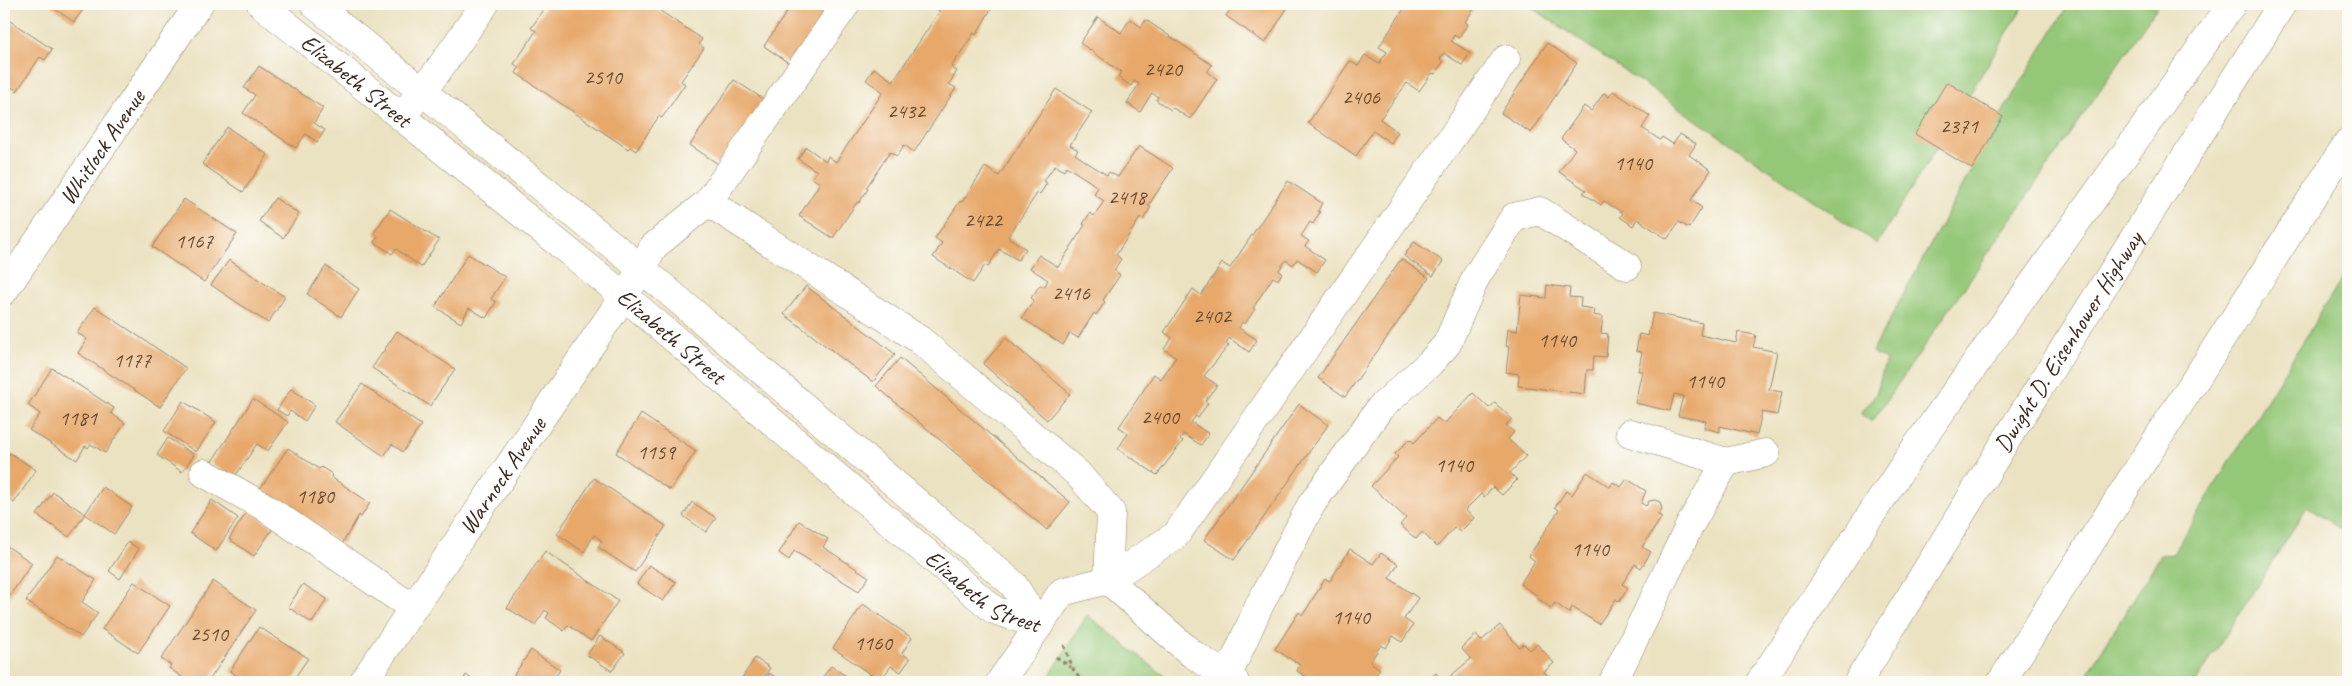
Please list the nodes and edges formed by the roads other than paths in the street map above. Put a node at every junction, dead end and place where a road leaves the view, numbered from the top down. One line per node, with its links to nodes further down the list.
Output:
1 (199, 4): 15 (main road, Whitlock Avenue)
2 (261, 4): 10 (main road, Elizabeth Street)
3 (314, 4): 9 (main road, Elizabeth Street)
4 (485, 4): 9 (main road)
5 (846, 4): 12 (main road, Warnock Avenue)
6 (2232, 4): 28 (main road)
7 (2282, 4): 29 (main road, Dwight D. Eisenhower Highway)
8 (1506, 59): 21 (main road)
9 (421, 92): 10 (main road); 14 (main road, Elizabeth Street)
10 (402, 117): 16 (main road, Elizabeth Street)
11 (2348, 142): 30 (main road)
12 (708, 202): 14 (main road, Warnock Avenue); 21 (main road)
13 (1627, 266): 24 (main road)
14 (642, 269): 16 (main road, Warnock Avenue); 23 (main road, Elizabeth Street)
15 (4, 291)
16 (624, 296): 22 (main road, Warnock Avenue); 23 (main road, Elizabeth Street)
17 (1630, 433): 19 (main road)
18 (1766, 453): 19 (main road)
19 (1726, 462): 27 (main road)
20 (204, 473): 22 (main road)
21 (1108, 580): 23 (main road); 24 (main road)
22 (412, 608): 25 (main road, Warnock Avenue)
23 (1039, 625): 26 (main road)
24 (1231, 679)
25 (363, 682)
26 (1000, 682)
27 (1613, 682)
28 (1760, 682)
29 (1858, 682)
30 (2001, 682)

